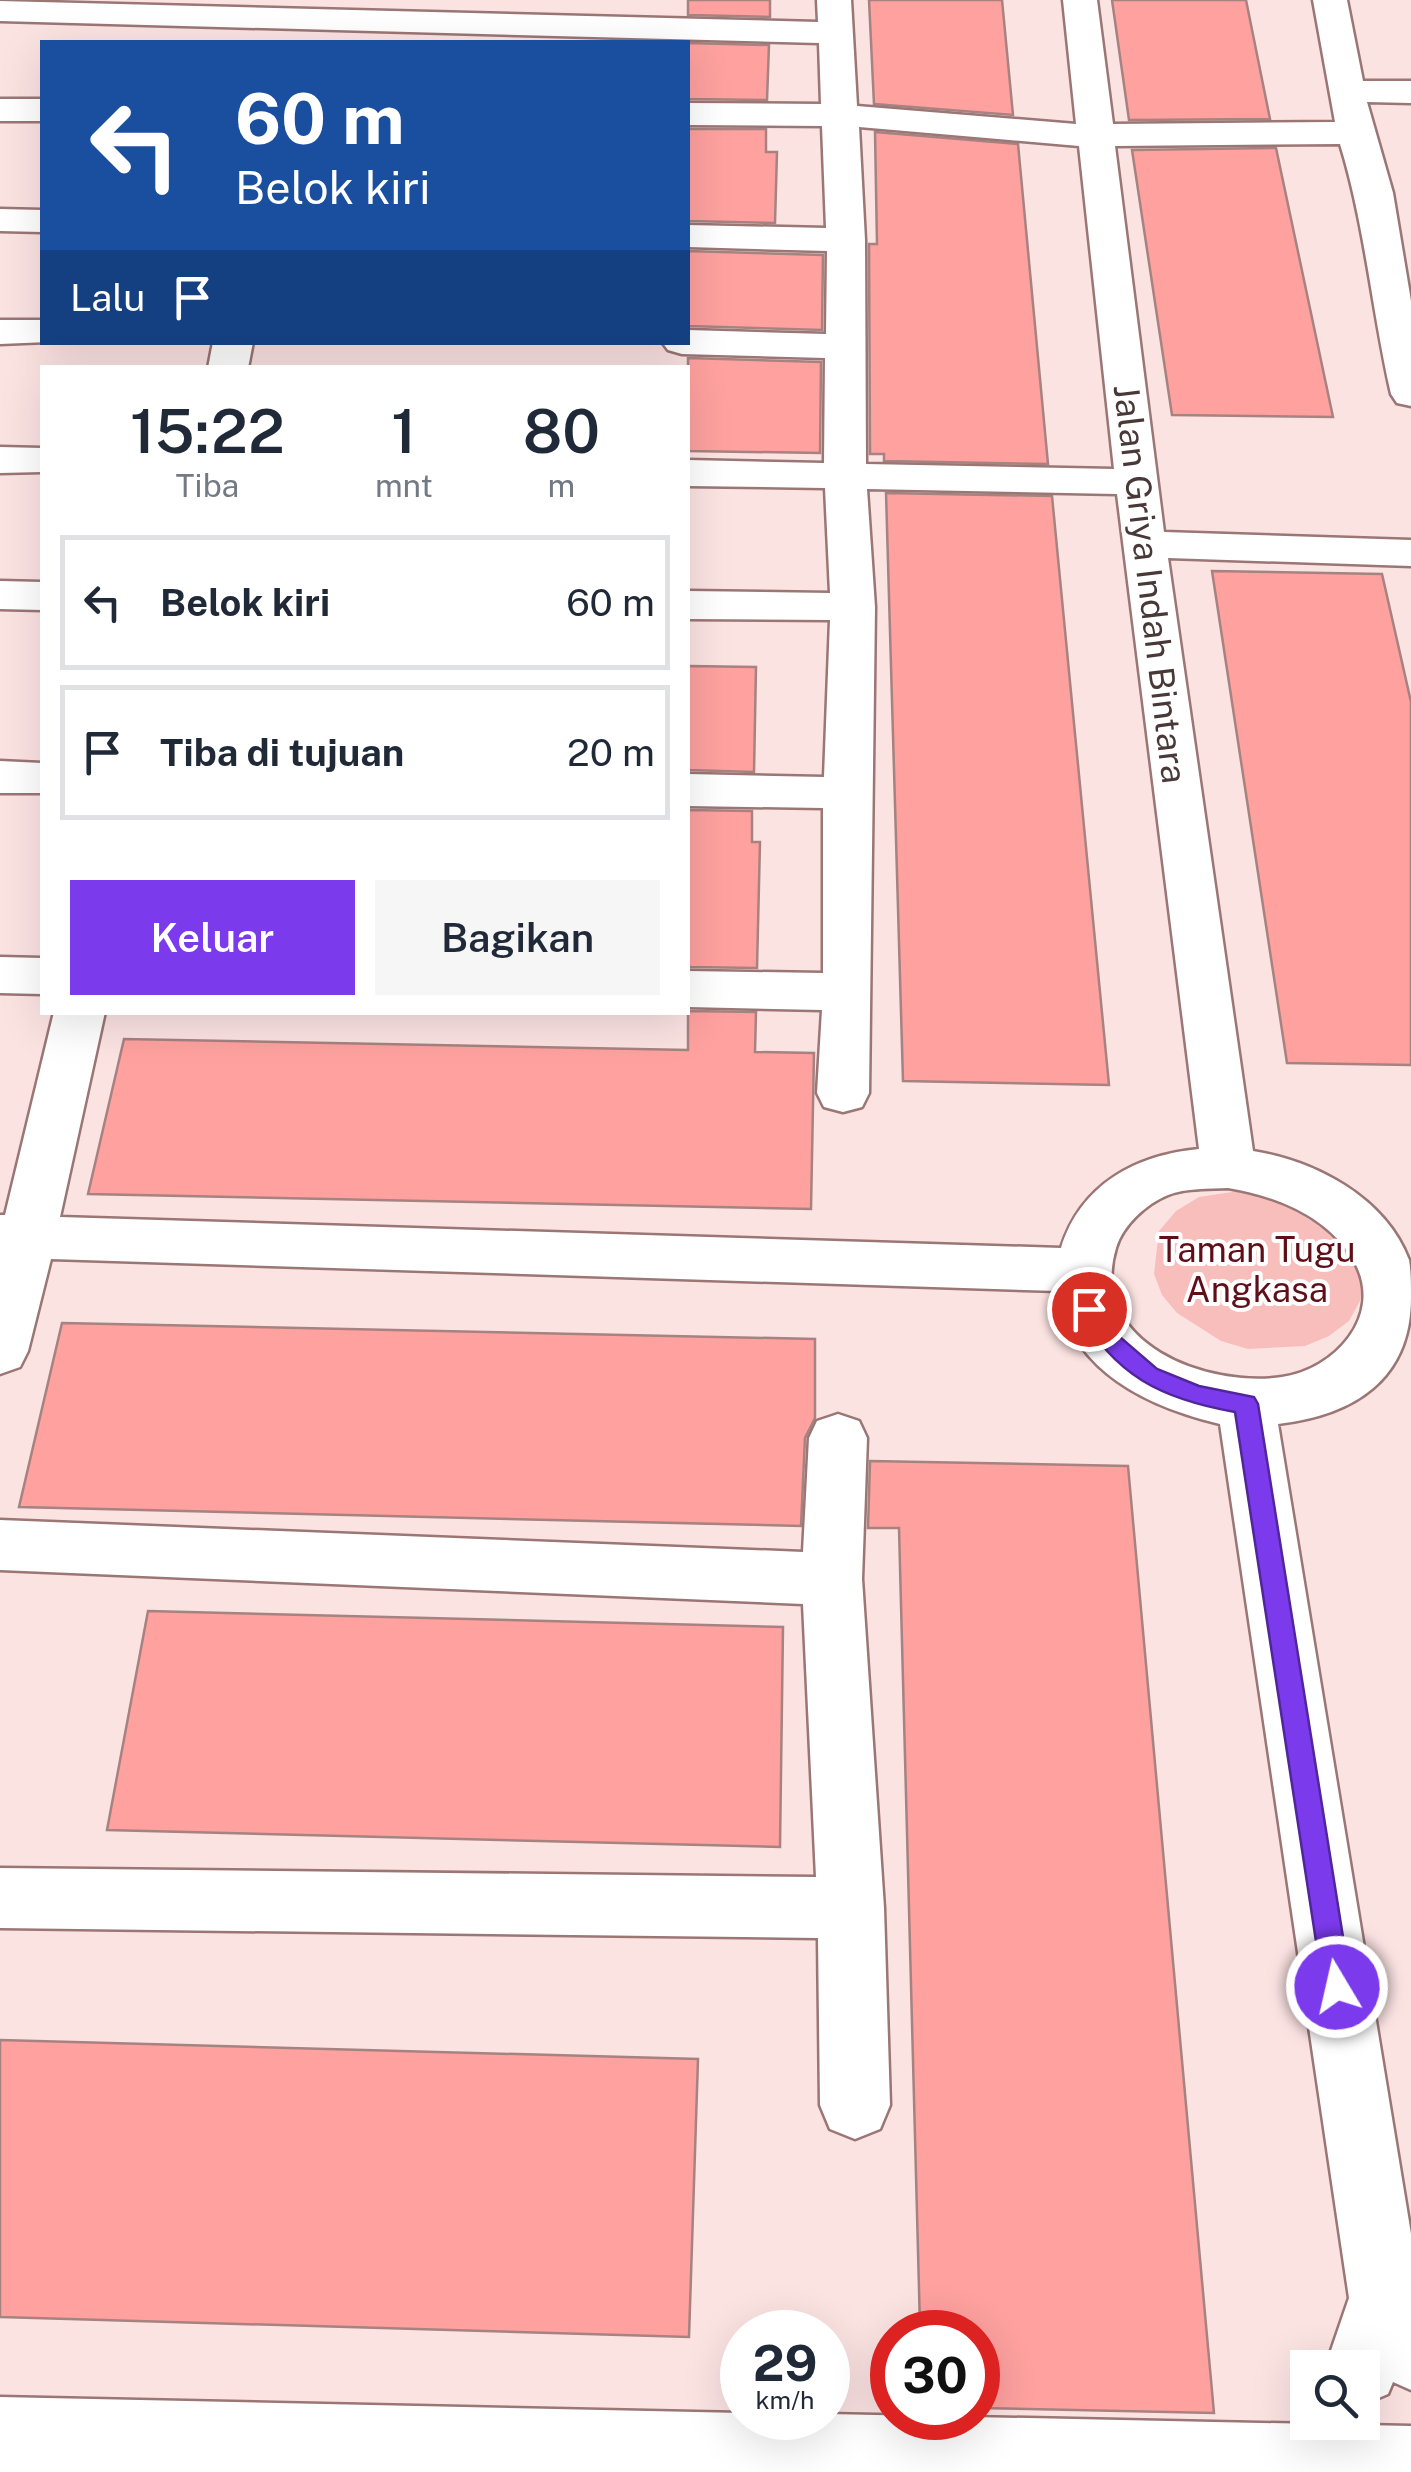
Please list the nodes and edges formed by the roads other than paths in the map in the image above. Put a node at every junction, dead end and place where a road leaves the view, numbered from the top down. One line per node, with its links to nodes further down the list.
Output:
1 (1080, 0): 13 (street, Jalan Griya Indah Bintara)
2 (1330, 0): 6 (street)
3 (0, 12): 5 (street)
4 (833, 16): 5 (street); 11 (street)
5 (303, 20)
6 (1348, 91): 7 (street); 12 (street)
7 (1411, 92)
8 (0, 110): 9 (street)
9 (40, 110)
10 (690, 114): 11 (street)
11 (842, 115): 13 (street); 18 (street)
12 (1355, 133): 13 (street); 14 (street)
13 (1097, 135): 29 (street, Jalan Griya Indah Bintara)
14 (1392, 193): 19 (street)
15 (0, 220): 16 (street)
16 (40, 221)
17 (690, 236): 18 (street)
18 (846, 240): 23 (street)
19 (1404, 330): 24 (street)
20 (0, 332): 21 (street)
21 (40, 332)
22 (690, 342): 23 (street)
23 (844, 346): 28 (street)
24 (1411, 394)
25 (0, 460): 26 (street)
26 (40, 460)
27 (690, 473): 28 (street)
28 (845, 476): 29 (street); 35 (street)
29 (1136, 482): 30 (street, Jalan Griya Indah Bintara)
30 (1144, 544): 31 (street); 46 (street, Jalan Griya Indah Bintara)
31 (1411, 553)
32 (0, 595): 33 (street)
33 (40, 596)
34 (690, 605): 35 (street)
35 (853, 607): 39 (street)
36 (0, 777): 37 (street)
37 (40, 778)
38 (690, 790): 39 (street)
39 (847, 793): 43 (street)
40 (0, 975): 41 (street)
41 (40, 976)
42 (690, 989): 43 (street)
43 (848, 992): 45 (street)
44 (79, 1015): 47 (street)
45 (843, 1093)
46 (1228, 1168): 48 (street); 49 (street)
47 (15, 1236): 49 (street); 50 (street)
48 (1398, 1269): 51 (street)
49 (1082, 1270): 51 (street)
50 (0, 1350)
51 (1246, 1404): 58 (street)
52 (838, 1438): 54 (street)
53 (0, 1545): 54 (street)
54 (832, 1579): 56 (street)
55 (0, 1898): 56 (street)
56 (851, 1908): 57 (street)
57 (855, 2105)
58 (1398, 2326): 59 (street)
59 (1377, 2350)
60 (0, 2436): 61 (street)
61 (1334, 2452): 62 (street)
62 (1411, 2464)

